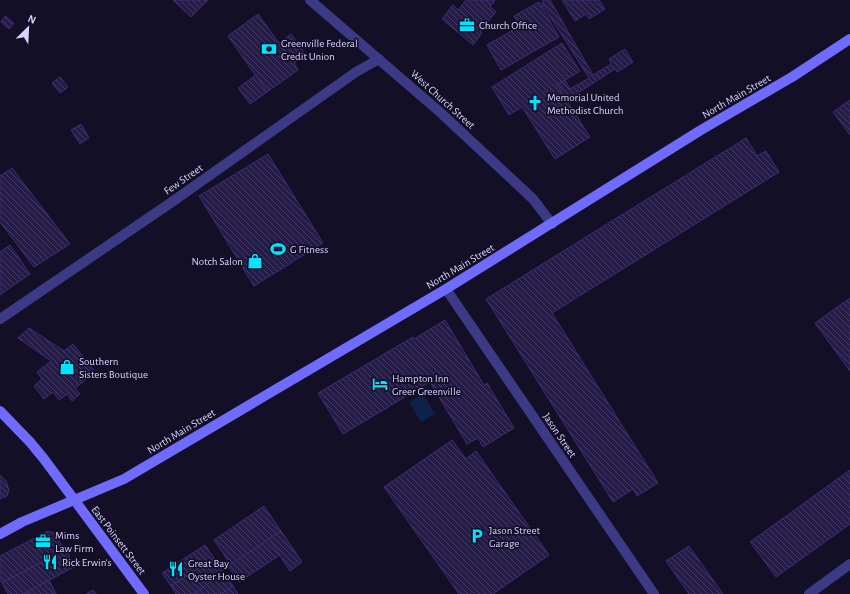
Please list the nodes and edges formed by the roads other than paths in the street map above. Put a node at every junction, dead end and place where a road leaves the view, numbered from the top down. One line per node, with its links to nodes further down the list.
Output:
1 (310, 0): 3 (street, West Church Street)
2 (850, 39): 4 (main road, North Main Street)
3 (379, 59): 4 (street, West Church Street); 6 (street, Few Street)
4 (552, 224): 5 (main road, North Main Street)
5 (446, 289): 8 (main road, North Main Street); 12 (street, Jason Street)
6 (0, 319)
7 (0, 411): 8 (main road, East Poinsett Street)
8 (74, 500): 9 (main road, North Main Street); 11 (main road, East Poinsett Street)
9 (0, 534)
10 (850, 564): 13 (street)
11 (144, 594)
12 (654, 594)
13 (809, 594)

